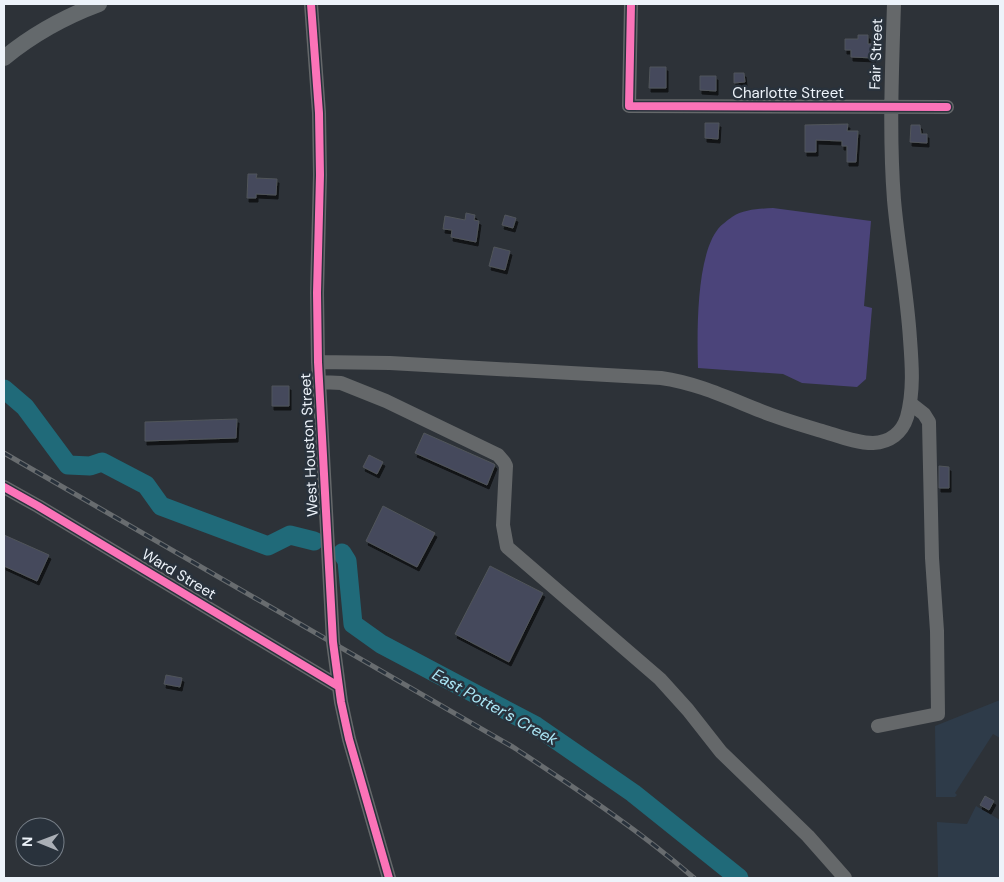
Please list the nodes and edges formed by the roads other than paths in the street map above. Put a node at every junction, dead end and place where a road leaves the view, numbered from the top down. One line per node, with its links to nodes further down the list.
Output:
1 (99, 4): 5 (main road)
2 (311, 4): 8 (street, West Houston Street)
3 (630, 4): 6 (street, Charlotte Street)
4 (894, 4): 6 (street, Fair Street)
5 (4, 58)
6 (891, 107): 7 (street, Charlotte Street); 10 (street, Fair Street)
7 (947, 107)
8 (318, 362): 9 (street, West Houston Street); 10 (street, Fair Street)
9 (320, 382): 12 (street, West Houston Street); 15 (street)
10 (910, 404): 13 (street)
11 (4, 487): 12 (street, Ward Street)
12 (338, 686): 14 (street, West Houston Street)
13 (878, 726)
14 (389, 878)
15 (845, 878)

